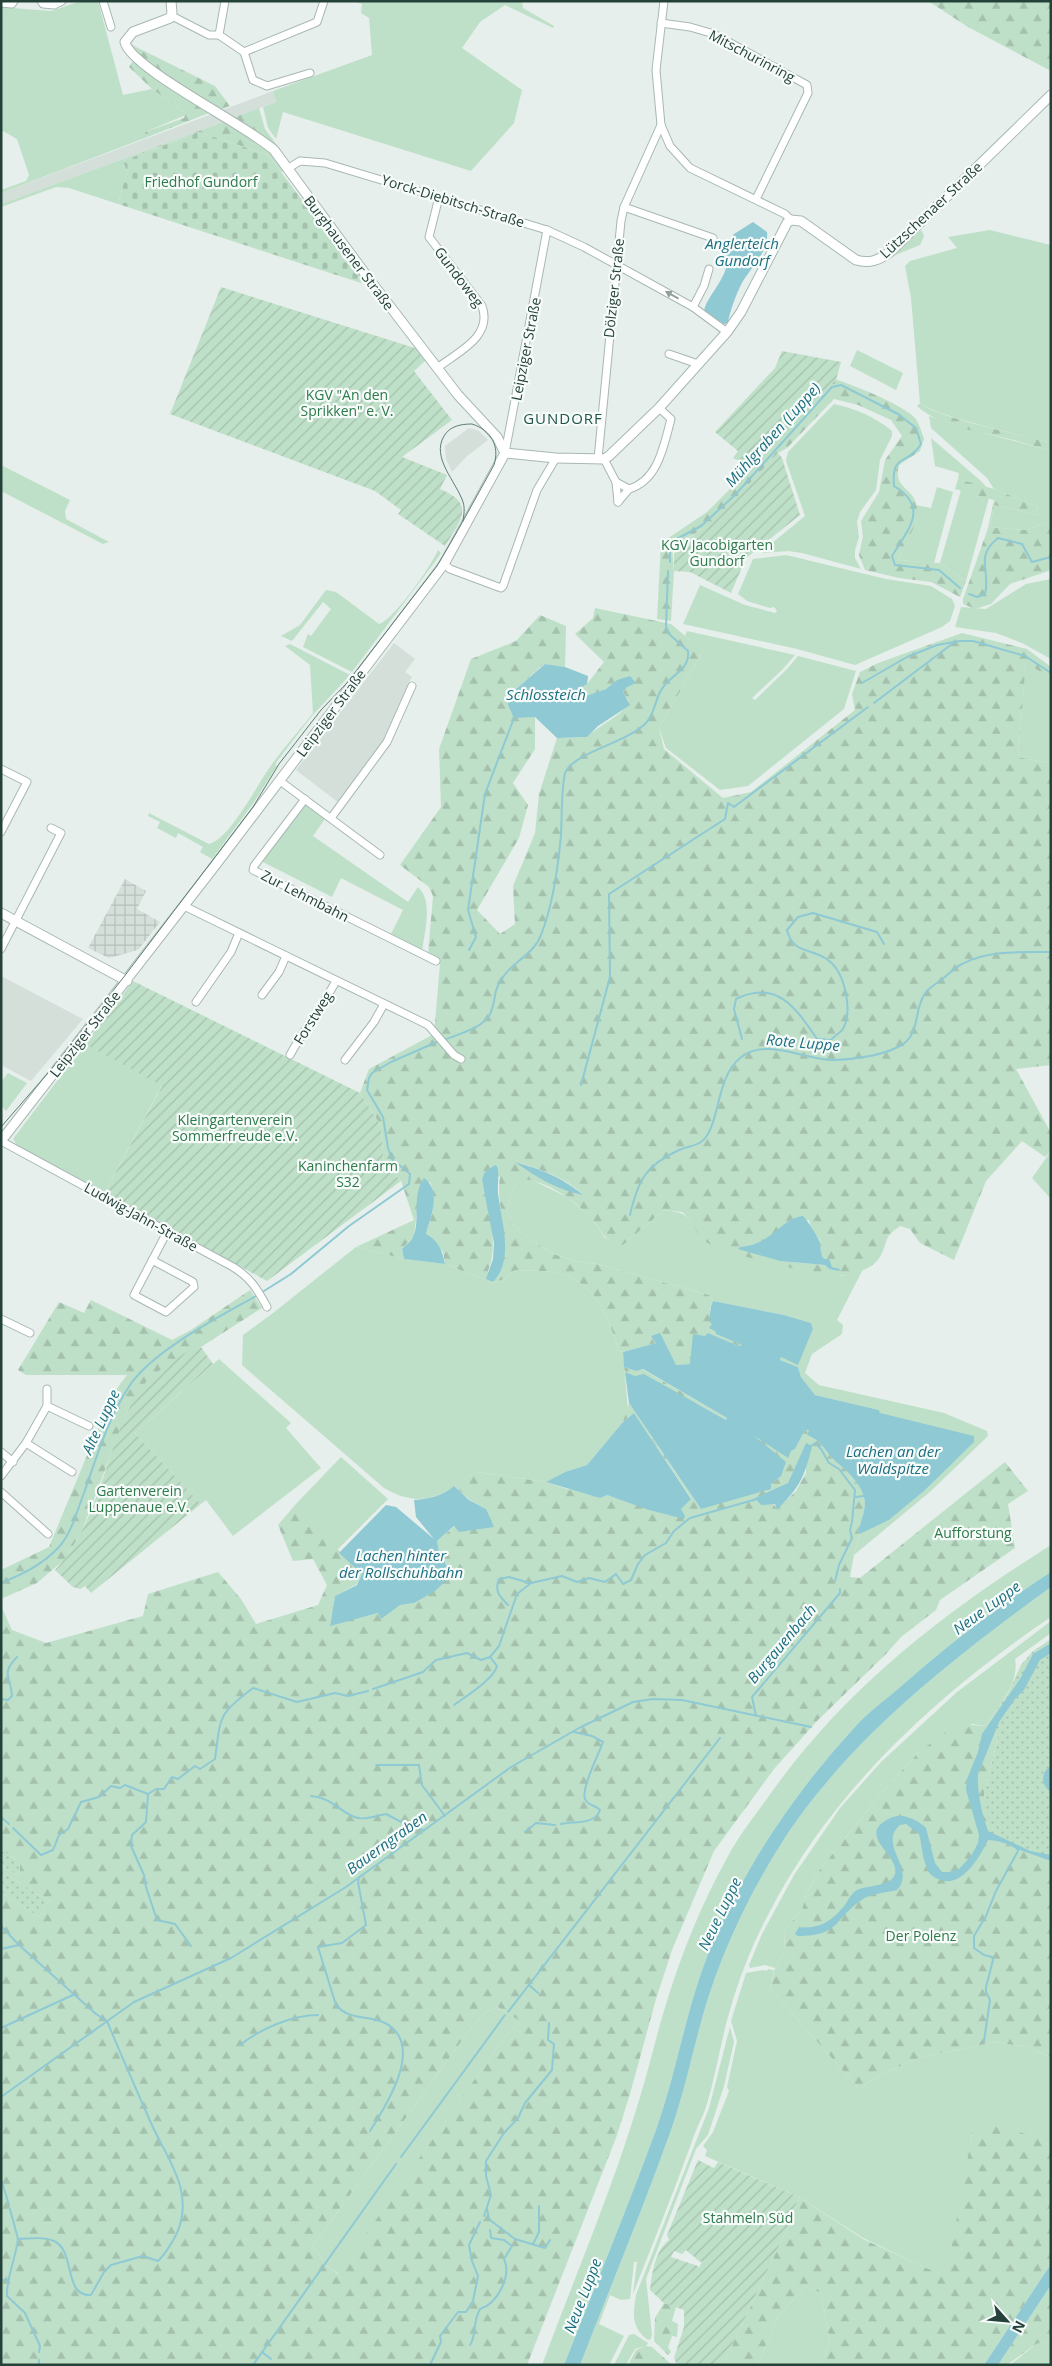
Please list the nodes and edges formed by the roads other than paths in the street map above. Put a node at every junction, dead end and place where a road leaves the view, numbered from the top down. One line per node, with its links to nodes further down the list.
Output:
1 (14, 1): 9 (street)
2 (41, 1): 3 (street)
3 (62, 1)
4 (104, 1): 12 (street)
5 (171, 1): 10 (street)
6 (225, 1): 13 (street)
7 (324, 1): 14 (street)
8 (664, 1): 11 (street)
9 (1, 3)
10 (172, 16): 13 (street); 18 (street, Burghausener Straße)
11 (661, 23): 17 (street); 20 (street, Mitschurinring)
12 (111, 27)
13 (219, 35): 14 (street)
14 (244, 52): 15 (street)
15 (310, 73)
16 (1051, 95): 22 (street, Lützschenaer Straße)
17 (661, 125): 20 (street); 21 (street, Dölziger Straße)
18 (287, 169): 19 (street, Yorck-Diebitsch-Straße); 31 (street, Burghausener Straße)
19 (439, 197): 23 (street, Yorck-Diebitsch-Straße); 31 (street, Gundoweg)
20 (756, 199): 22 (street)
21 (624, 207): 24 (street); 25 (street, Dölziger Straße)
22 (791, 220): 28 (street)
23 (547, 230): 25 (street, Yorck-Diebitsch-Straße); 33 (street, Leipziger Straße)
24 (713, 238)
25 (615, 264): 27 (street, Yorck-Diebitsch-Straße, one-way to 25); 35 (street, Dölziger Straße)
26 (709, 269): 27 (street)
27 (693, 307): 28 (street, Yorck-Diebitsch-Straße)
28 (727, 332): 30 (street)
29 (669, 354): 30 (street)
30 (698, 364): 32 (street)
31 (437, 368): 33 (street, Burghausener Straße)
32 (658, 408): 35 (street); 37 (street)
33 (506, 453): 34 (street); 38 (street, Leipziger Straße)
34 (556, 458): 35 (street); 38 (street)
35 (601, 459): 36 (street)
36 (616, 482): 37 (street); 37 (street)
37 (630, 489)
38 (444, 564): 41 (street, Leipziger Straße)
39 (412, 686): 43 (street)
40 (1, 769): 45 (street)
41 (280, 781): 42 (street); 47 (street, Leipziger Straße)
42 (305, 799): 43 (street); 53 (street, Zur Lehmbahn)
43 (331, 818): 46 (street)
44 (51, 828): 49 (street)
45 (1, 832)
46 (380, 854)
47 (184, 906): 50 (street, Forstweg); 54 (street, Leipziger Straße)
48 (1, 913): 49 (street)
49 (15, 920): 51 (street); 54 (street)
50 (239, 933): 52 (street, Forstweg); 57 (street)
51 (1, 949)
52 (286, 956): 55 (street, Forstweg); 56 (street)
53 (436, 962)
54 (127, 981): 62 (street, Leipziger Straße)
55 (336, 981): 58 (street, Forstweg); 59 (street, Forstweg)
56 (262, 995)
57 (196, 1002)
58 (384, 1004): 60 (street, Forstweg); 61 (street)
59 (290, 1055)
60 (462, 1059)
61 (345, 1060)
62 (1, 1140): 63 (street, Ludwig-Jahn-Straße)
63 (167, 1232): 64 (street); 65 (street, Ludwig-Jahn-Straße)
64 (152, 1260): 64 (street)
65 (267, 1307)
66 (1, 1319): 67 (street)
67 (30, 1333)
68 (47, 1390): 69 (street)
69 (47, 1406): 70 (street); 71 (street)
70 (89, 1426)
71 (26, 1443): 73 (street); 74 (street)
72 (1, 1452): 73 (street)
73 (13, 1462): 75 (street)
74 (72, 1472)
75 (1, 1476)
76 (1, 1492): 77 (street)
77 (48, 1534)

